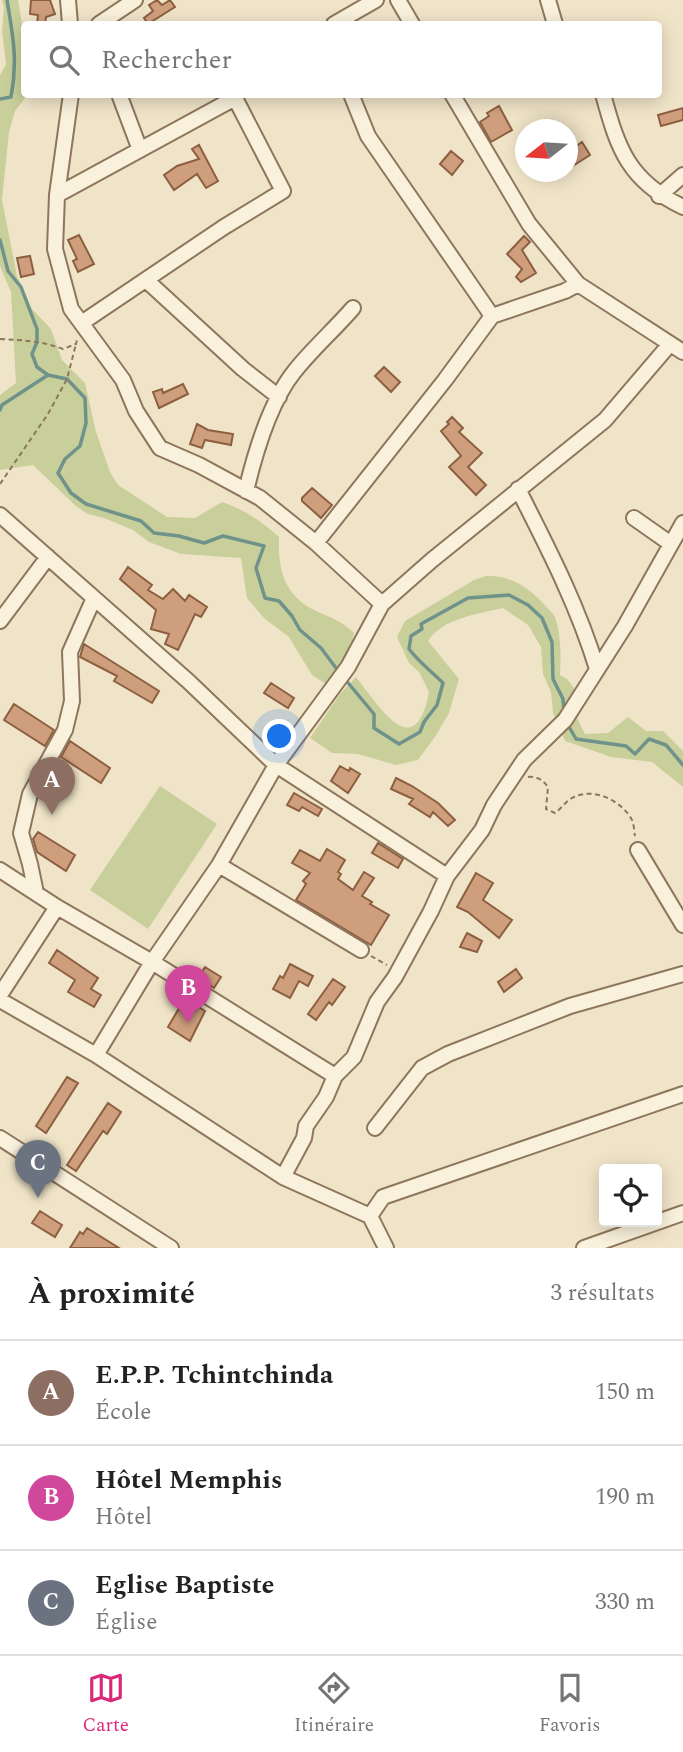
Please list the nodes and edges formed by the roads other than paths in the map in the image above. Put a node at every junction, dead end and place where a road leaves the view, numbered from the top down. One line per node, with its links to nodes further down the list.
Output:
1 (68, 0): 6 (street)
2 (135, 0): 7 (street)
3 (376, 0): 8 (street)
4 (398, 0): 9 (street)
5 (548, 0): 10 (street)
6 (70, 21)
7 (108, 21)
8 (339, 21)
9 (410, 21)
10 (554, 21)
11 (70, 98): 20 (street)
12 (120, 98): 18 (street)
13 (232, 98): 18 (street)
14 (237, 98): 23 (street)
15 (353, 98): 26 (street)
16 (454, 98): 24 (street)
17 (604, 98): 21 (street)
18 (139, 150): 20 (street)
19 (683, 175): 21 (street)
20 (57, 195): 27 (street)
21 (659, 196): 22 (street)
22 (683, 207)
23 (146, 280): 27 (street); 30 (street)
24 (578, 284): 26 (street); 28 (street)
25 (353, 308): 30 (street)
26 (492, 316): 36 (street)
27 (83, 322): 32 (street)
28 (670, 344): 29 (street); 31 (street)
29 (683, 352)
30 (279, 397): 32 (street)
31 (518, 489): 41 (street); 43 (street)
32 (246, 491): 36 (street)
33 (0, 515): 38 (street)
34 (634, 518): 37 (street)
35 (683, 523): 37 (street)
36 (316, 543): 41 (street)
37 (671, 544): 43 (street)
38 (48, 556): 39 (street); 40 (street)
39 (94, 597): 44 (street); 49 (street)
40 (5, 602): 42 (street)
41 (382, 604): 44 (street)
42 (0, 621)
43 (597, 669): 48 (street)
44 (276, 765): 46 (street); 48 (street)
45 (639, 850): 51 (street)
46 (219, 865): 52 (street); 53 (street)
47 (0, 870): 49 (street)
48 (447, 876): 58 (street)
49 (36, 893): 50 (street)
50 (57, 908): 53 (street); 55 (street)
51 (683, 925)
52 (361, 950)
53 (152, 962): 57 (street); 58 (street)
54 (683, 974): 60 (street)
55 (0, 995)
56 (0, 1000): 57 (street)
57 (96, 1055): 62 (street)
58 (335, 1076): 62 (street)
59 (683, 1094): 64 (street)
60 (375, 1128)
61 (0, 1138): 65 (street)
62 (283, 1177): 64 (street)
63 (683, 1213): 67 (street)
64 (370, 1216): 66 (street)
65 (172, 1248)
66 (386, 1248)
67 (584, 1248)

